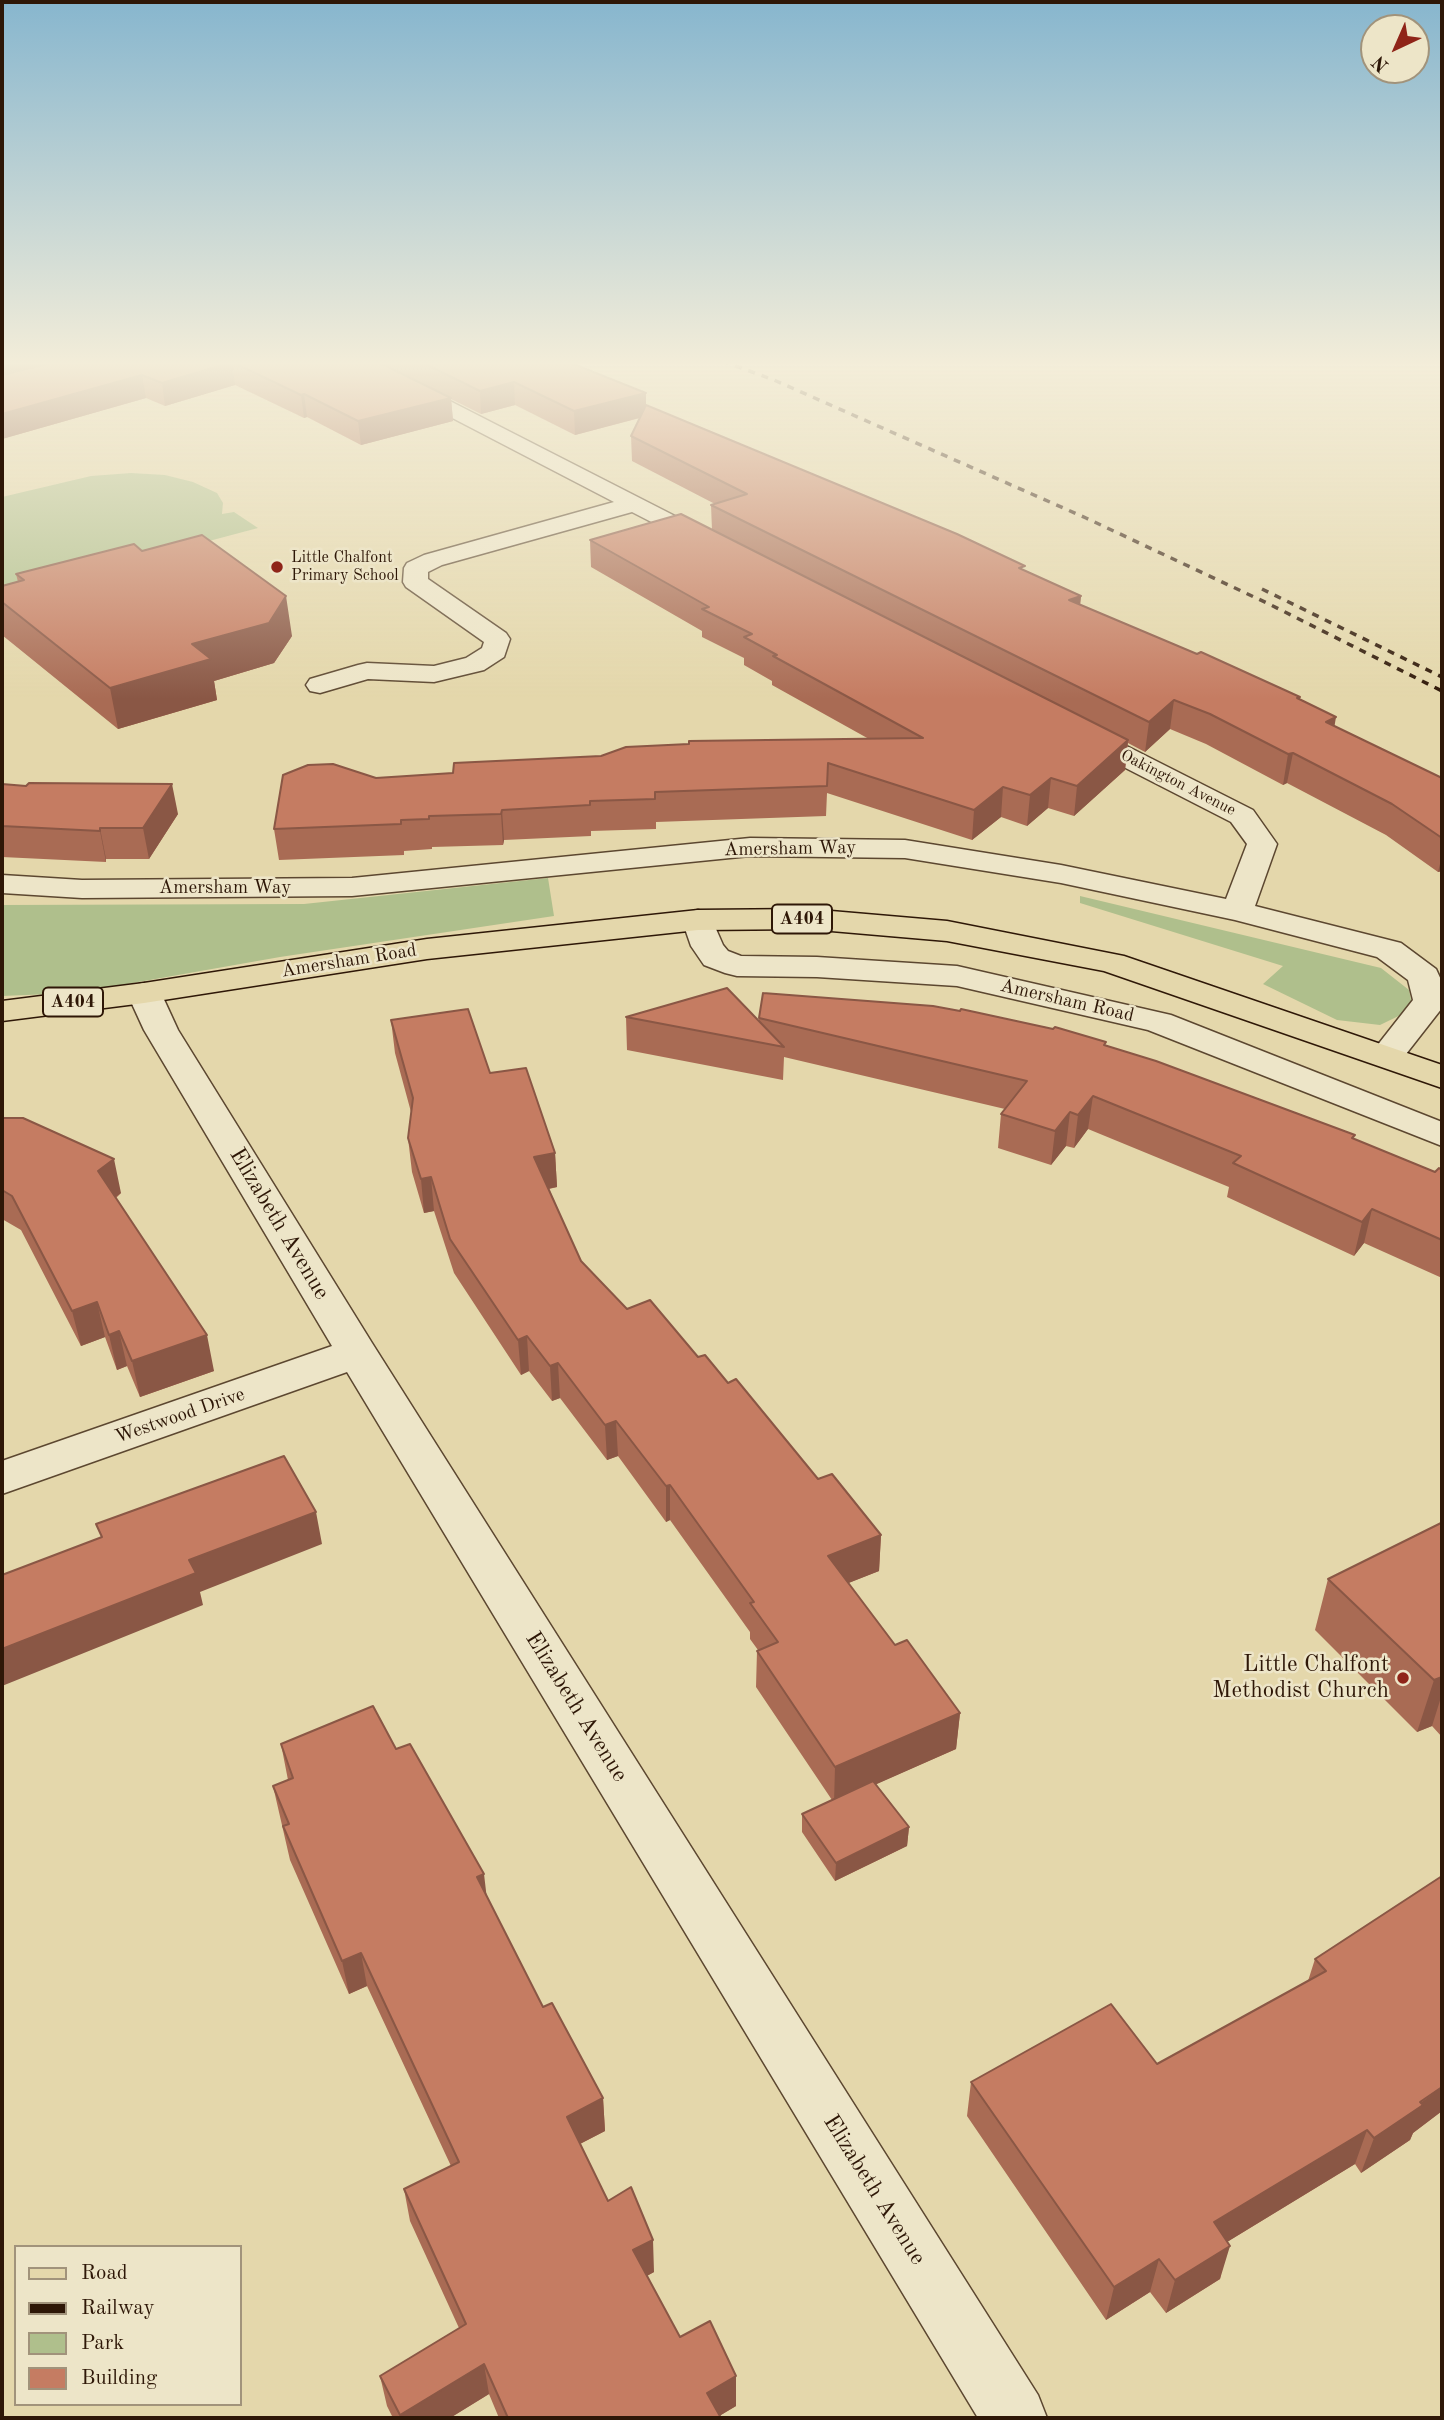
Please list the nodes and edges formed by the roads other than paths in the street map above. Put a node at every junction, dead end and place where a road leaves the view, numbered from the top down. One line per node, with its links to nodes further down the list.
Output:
1 (577, 474): 2 (street)
2 (635, 504): 3 (street); 4 (street)
3 (734, 555)
4 (320, 685)
5 (1056, 721): 7 (street, Oakington Avenue)
6 (2, 884): 7 (street, Amersham Way)
7 (1237, 911): 11 (street, Amersham Way)
8 (698, 919): 9 (main road, Amersham Road / A404); 11 (main road, Amersham Road / A404); 13 (street, Amersham Road)
9 (144, 993): 10 (main road, Amersham Road / A404); 14 (street, Elizabeth Avenue)
10 (2, 1010)
11 (1387, 1056): 12 (main road, Amersham Road / A404)
12 (1442, 1077)
13 (1442, 1135)
14 (358, 1353): 15 (street, Westwood Drive); 16 (street, Elizabeth Avenue)
15 (2, 1478)
16 (1015, 2418)

